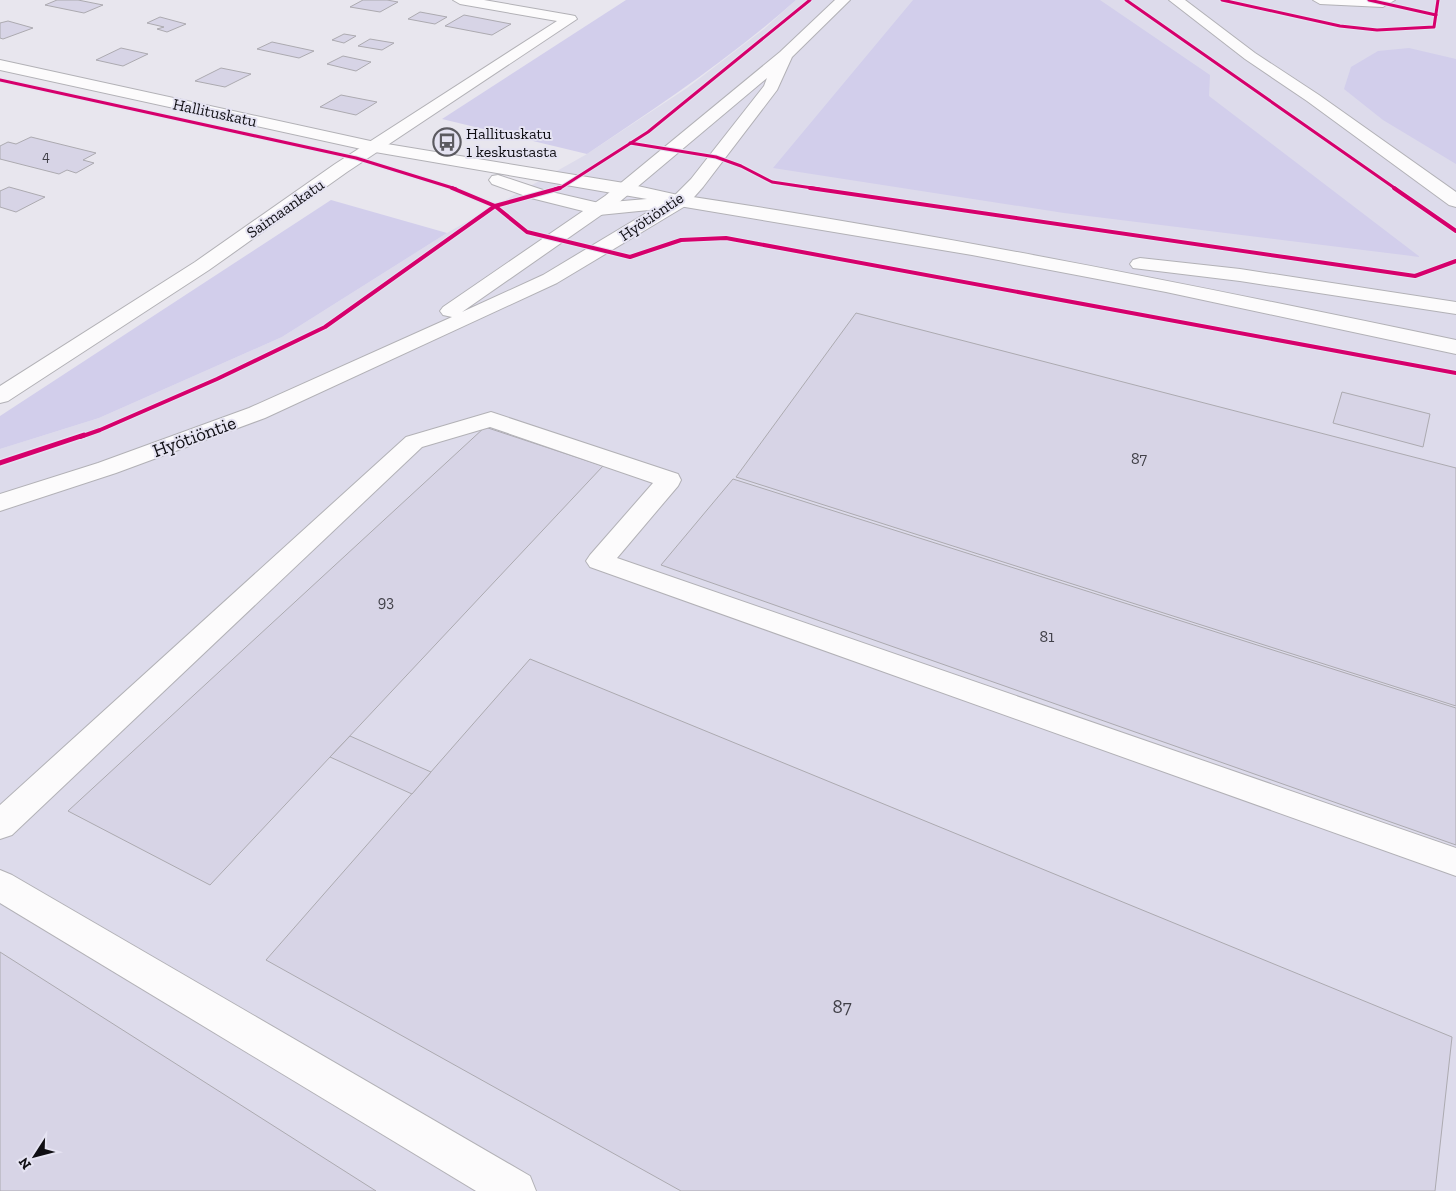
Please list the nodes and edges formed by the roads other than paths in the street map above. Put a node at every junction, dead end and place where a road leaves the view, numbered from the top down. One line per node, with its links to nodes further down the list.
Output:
1 (460, 0): 8 (street, Saimaankatu)
2 (843, 0): 6 (street, Hyötiöntie)
3 (1176, 0): 12 (street)
4 (1320, 0): 5 (street)
5 (1388, 0)
6 (785, 55): 10 (street, Hyötiöntie); 11 (street, Hyötiöntie)
7 (0, 65): 8 (street, Hallituskatu)
8 (375, 147): 9 (street, Hallituskatu); 18 (street, Saimaankatu)
9 (431, 157): 10 (street, Hallituskatu); 13 (street, Hallituskatu)
10 (624, 188): 11 (street, Hallituskatu); 13 (street, Hyötiöntie)
11 (680, 201): 13 (street, Hallituskatu); 14 (street); 17 (street, Hyötiöntie)
12 (1456, 201)
13 (599, 208): 17 (street, Hyötiöntie)
14 (937, 243): 15 (street); 16 (street)
15 (1456, 308)
16 (1456, 347)
17 (383, 357): 19 (street, Hyötiöntie)
18 (0, 396)
19 (0, 503)
20 (0, 825): 21 (street)
21 (1456, 862)
22 (0, 885): 23 (street)
23 (515, 1191)

